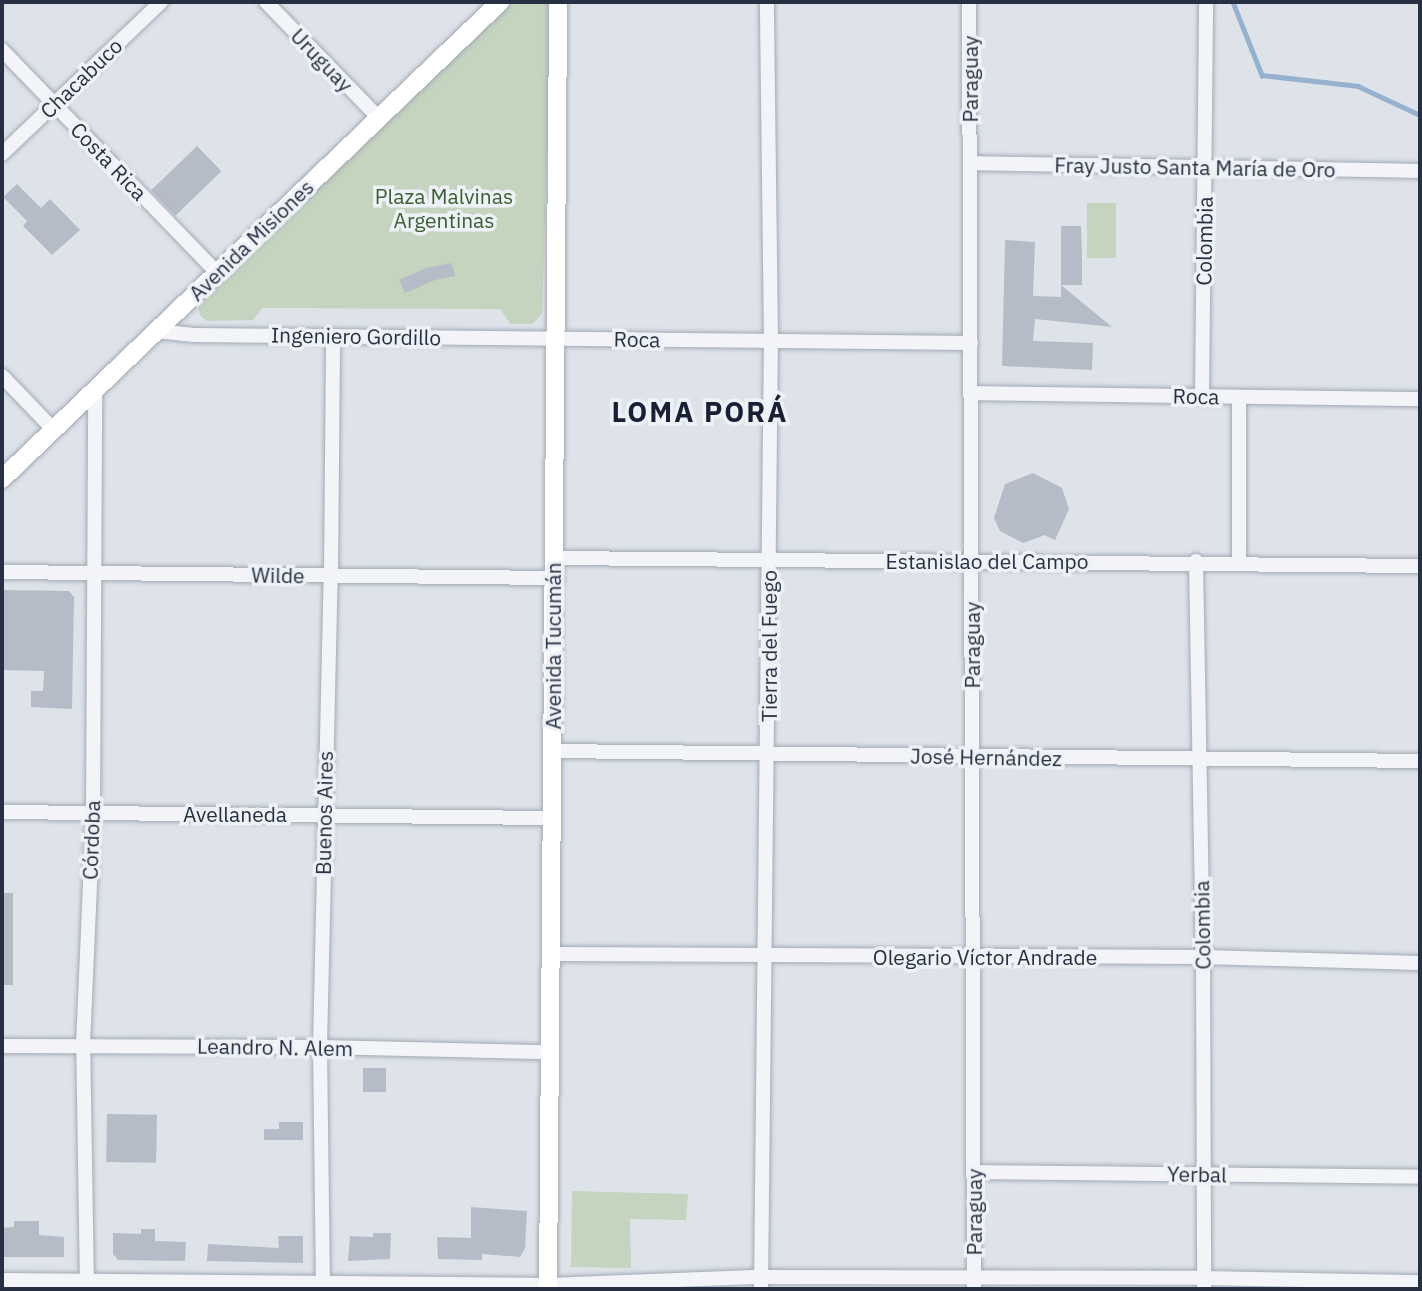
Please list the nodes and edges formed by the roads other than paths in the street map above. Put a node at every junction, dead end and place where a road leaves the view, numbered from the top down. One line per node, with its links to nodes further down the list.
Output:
1 (161, 2): 9 (street, Chacabuco)
2 (266, 2): 10 (street, Uruguay)
3 (500, 2): 10 (main road, Avenida Misiones)
4 (558, 2): 18 (main road, Avenida Tucumán)
5 (767, 2): 19 (street, Tierra del Fuego)
6 (969, 2): 12 (street, Paraguay)
7 (1206, 2): 13 (street, Colombia)
8 (2, 50): 9 (street, Costa Rica)
9 (54, 104): 11 (street, Chacabuco); 15 (street, Costa Rica)
10 (379, 118): 15 (main road, Avenida Misiones)
11 (2, 154)
12 (970, 163): 13 (street, Fray Justo Santa María de Oro); 20 (street, Paraguay)
13 (1205, 167): 14 (street, Fray Justo Santa María de Oro); 24 (street, Colombia)
14 (1420, 171)
15 (217, 273): 16 (main road, Avenida Misiones)
16 (156, 331): 17 (street, Ingeniero Gordillo); 22 (main road, Avenida Misiones)
17 (333, 336): 18 (street, Ingeniero Gordillo); 37 (street, Buenos Aires)
18 (555, 338): 19 (street, Roca); 29 (main road, Avenida Tucumán)
19 (771, 341): 20 (street, Roca); 30 (street, Tierra del Fuego)
20 (971, 343): 23 (street, Paraguay)
21 (2, 376): 27 (street)
22 (95, 390): 27 (main road, Avenida Misiones); 36 (street, Córdoba)
23 (971, 393): 24 (street, Roca); 32 (street, Paraguay)
24 (1202, 396): 25 (street, Roca)
25 (1239, 397): 26 (street, Roca); 33 (street)
26 (1420, 399)
27 (54, 429): 28 (main road, Avenida Misiones)
28 (2, 479)
29 (554, 558): 30 (street, Estanislao del Campo); 38 (main road, Avenida Tucumán)
30 (770, 560): 32 (street, Estanislao del Campo); 40 (street, Tierra del Fuego)
31 (1196, 561): 32 (street, Estanislao del Campo); 33 (street, Estanislao del Campo); 42 (street, Colombia)
32 (972, 562): 41 (street, Paraguay)
33 (1238, 562): 34 (street, Estanislao del Campo)
34 (1420, 566)
35 (2, 572): 36 (street, Wilde)
36 (95, 573): 37 (street, Wilde); 45 (street, Córdoba)
37 (331, 575): 38 (street, Wilde); 46 (street, Buenos Aires)
38 (554, 578): 39 (main road, Avenida Tucumán)
39 (552, 751): 40 (street, José Hernández); 47 (main road, Avenida Tucumán)
40 (768, 754): 41 (street, José Hernández); 49 (street, Tierra del Fuego)
41 (973, 756): 42 (street, José Hernández); 51 (street, Paraguay)
42 (1199, 761): 43 (street, José Hernández); 50 (street, Colombia)
43 (1420, 761)
44 (2, 812): 45 (street, Avellaneda)
45 (93, 813): 46 (street, Avellaneda); 53 (street, Córdoba)
46 (324, 814): 47 (street, Avellaneda); 55 (street, Buenos Aires)
47 (552, 818): 48 (main road, Avenida Tucumán)
48 (551, 954): 49 (street, Olegario Víctor Andrade); 56 (main road, Avenida Tucumán)
49 (766, 956): 51 (street, Olegario Víctor Andrade); 62 (street, Tierra del Fuego)
50 (1203, 957): 51 (street, Olegario Víctor Andrade); 52 (street, Olegario Víctor Andrade); 58 (street, Colombia)
51 (974, 958): 57 (street, Paraguay)
52 (1420, 963)
53 (83, 1045): 54 (street, Leandro N. Alem); 55 (street, Leandro N. Alem); 65 (street, Córdoba)
54 (2, 1046)
55 (320, 1047): 56 (street, Leandro N. Alem); 66 (street, Buenos Aires)
56 (548, 1052): 67 (main road, Avenida Tucumán)
57 (974, 1172): 58 (street, Yerbal); 64 (street, Paraguay)
58 (1205, 1174): 59 (street, Yerbal); 63 (street, Colombia)
59 (1420, 1177)
60 (2, 1280): 65 (street)
61 (1420, 1282): 63 (street)
62 (761, 1283): 64 (street); 67 (street)
63 (1204, 1283): 64 (street)
64 (974, 1284)
65 (87, 1285): 66 (street)
66 (323, 1286): 67 (street)
67 (548, 1287)

